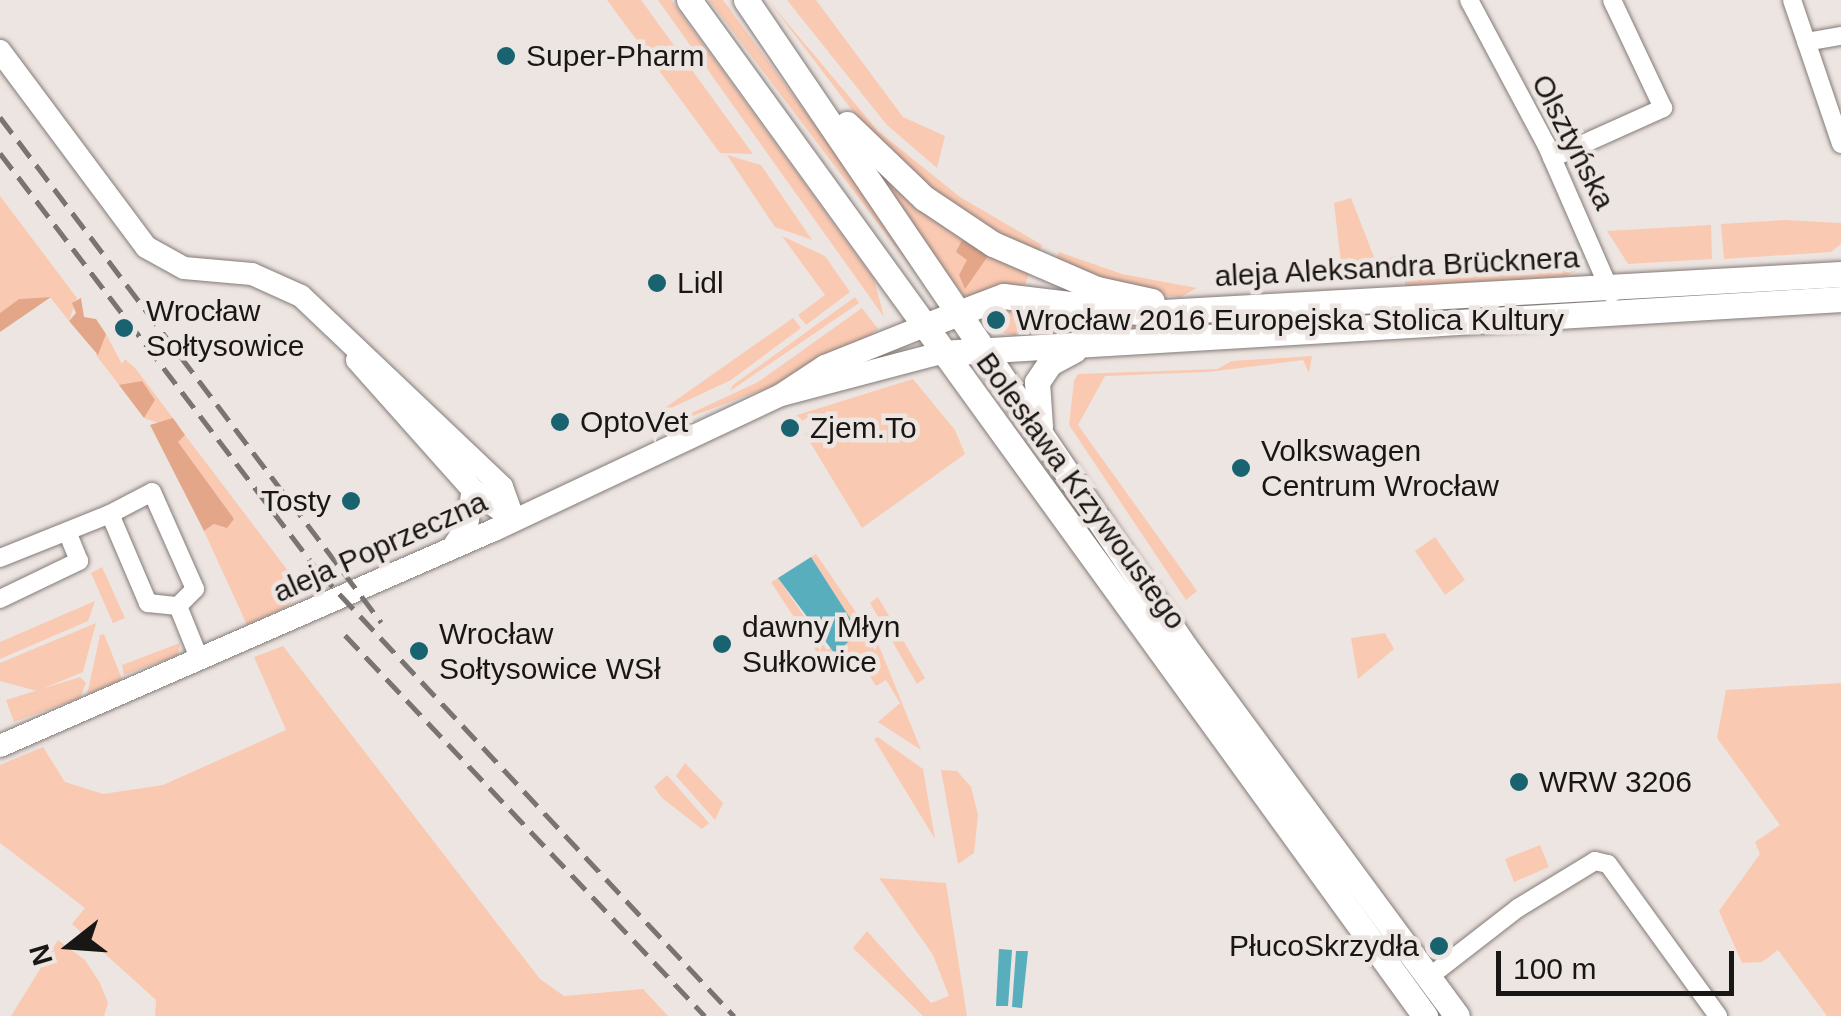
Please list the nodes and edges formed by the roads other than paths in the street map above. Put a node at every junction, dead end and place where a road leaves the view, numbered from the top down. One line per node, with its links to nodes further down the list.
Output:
1 (689, 0): 17 (main road, Bolesława Krzywoustego)
2 (746, 0): 9 (main road, Bolesława Krzywoustego)
3 (1469, 0): 11 (street, Olsztyńska)
4 (1612, 0): 11 (street)
5 (1792, 0): 7 (street)
6 (1841, 36): 7 (street)
7 (1806, 42): 10 (street)
8 (0, 51): 18 (street)
9 (790, 60): 15 (main road); 16 (main road, Bolesława Krzywoustego)
10 (1841, 144)
11 (1552, 158): 14 (street, Olsztyńska)
12 (1841, 274): 14 (main road, aleja Aleksandra Brücknera)
13 (1841, 299): 14 (main road, aleja Aleksandra Brücknera)
14 (1612, 301): 15 (main road, aleja Aleksandra Brücknera); 19 (main road, aleja Aleksandra Brücknera)
15 (1192, 310): 16 (main road, aleja Aleksandra Brücknera)
16 (960, 312): 17 (main road, aleja Aleksandra Brücknera); 20 (main road, Bolesława Krzywoustego)
17 (922, 327): 21 (main road, Bolesława Krzywoustego); 22 (street, aleja Poprzeczna)
18 (340, 334): 24 (street); 25 (street)
19 (1080, 348): 20 (main road, aleja Aleksandra Brücknera); 23 (main road)
20 (983, 350): 21 (main road, aleja Aleksandra Brücknera); 23 (main road, Bolesława Krzywoustego)
21 (941, 353): 22 (street, aleja Poprzeczna); 37 (main road, Bolesława Krzywoustego)
22 (781, 395): 26 (street, aleja Poprzeczna)
23 (1043, 440): 36 (main road, Bolesława Krzywoustego)
24 (502, 487): 26 (street); 28 (street)
25 (473, 490): 28 (street); 30 (street)
26 (561, 497): 28 (street, aleja Poprzeczna)
27 (110, 514): 29 (street); 33 (street); 33 (street)
28 (514, 520): 30 (street, aleja Poprzeczna)
29 (67, 532): 31 (street); 32 (street)
30 (449, 550): 34 (street, aleja Poprzeczna)
31 (0, 558)
32 (0, 599)
33 (178, 606): 34 (street)
34 (199, 658): 35 (street, aleja Poprzeczna)
35 (0, 746)
36 (1429, 977): 38 (main road, Bolesława Krzywoustego); 39 (street)
37 (1425, 1016)
38 (1457, 1016)
39 (1718, 1016)

